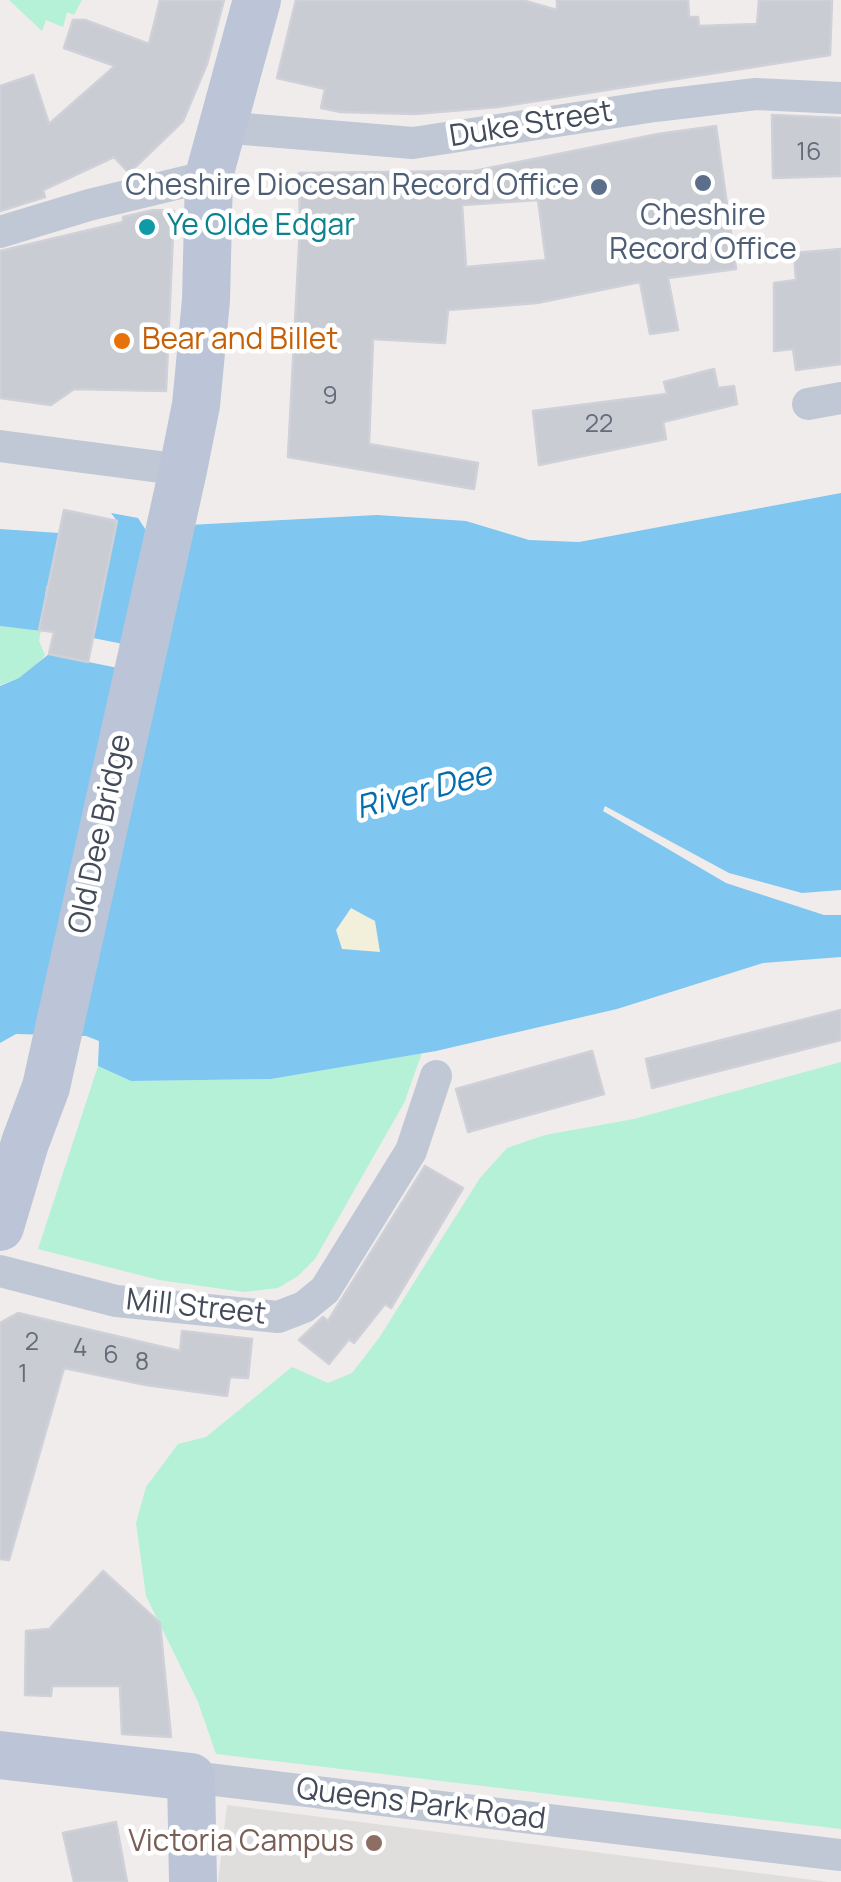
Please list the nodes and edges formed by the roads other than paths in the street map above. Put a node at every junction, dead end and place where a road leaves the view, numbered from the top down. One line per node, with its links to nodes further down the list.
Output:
1 (257, 0): 3 (street, Old Dee Bridge)
2 (841, 98): 3 (street, Duke Street)
3 (220, 127): 4 (street, Old Dee Bridge)
4 (209, 176): 5 (street); 7 (street, Old Dee Bridge)
5 (0, 232)
6 (0, 446): 7 (street)
7 (183, 470): 9 (street, Old Dee Bridge)
8 (436, 1076): 10 (street, Mill Street)
9 (0, 1227)
10 (0, 1271)
11 (0, 1754): 12 (street, Queens Park Road)
12 (191, 1777): 13 (street, Queens Park Road); 14 (street)
13 (841, 1855)
14 (192, 1882)

